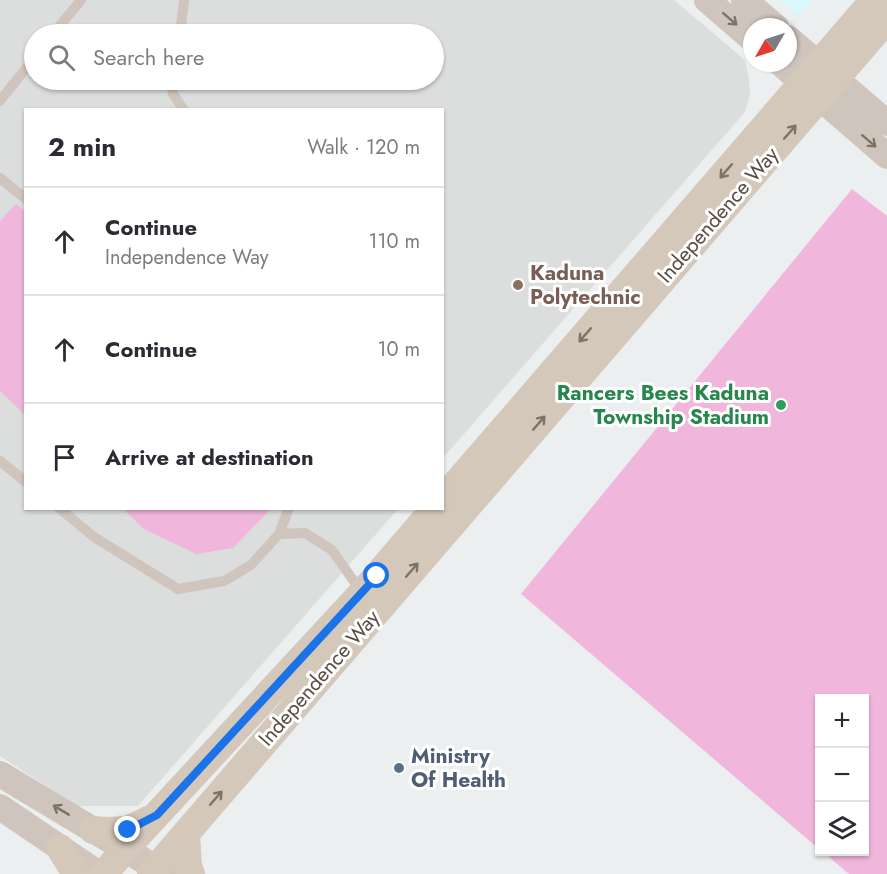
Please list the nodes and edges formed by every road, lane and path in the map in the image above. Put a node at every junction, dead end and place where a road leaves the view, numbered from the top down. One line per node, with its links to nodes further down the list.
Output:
1 (81, 0): 8 (lane)
2 (184, 0): 9 (lane)
3 (707, 0): 10 (street, one-way to 10)
4 (744, 0): 6 (street)
5 (874, 0): 14 (main road, Independence Way)
6 (765, 18)
7 (887, 19): 14 (main road, Independence Way)
8 (61, 24)
9 (181, 24)
10 (743, 31)
11 (797, 50): 14 (street)
12 (24, 71): 16 (lane)
13 (797, 71): 14 (street)
14 (819, 81): 18 (street); 19 (street, one-way to 19); 24 (main road, Independence Way, one-way to 24); 34 (main road, Independence Way, one-way to 14)
15 (172, 90): 17 (lane)
16 (0, 101)
17 (183, 108)
18 (887, 123)
19 (887, 156)
20 (0, 178): 21 (lane)
21 (24, 197)
22 (0, 461): 23 (lane)
23 (24, 480)
24 (444, 498)
25 (61, 510): 28 (lane)
26 (288, 510): 28 (lane)
27 (433, 510): 29 (main road, Independence Way)
28 (279, 534): 29 (lane)
29 (362, 593): 32 (main road, Independence Way)
30 (0, 774): 33 (street, one-way to 30)
31 (0, 807): 35 (street)
32 (157, 815): 33 (main road); 36 (main road, Independence Way)
33 (93, 830): 36 (street)
34 (186, 833): 37 (main road, Independence Way); 41 (main road)
35 (60, 848): 38 (main road); 39 (street)
36 (125, 849): 37 (street); 40 (main road, Independence Way)
37 (157, 872)
38 (76, 874)
39 (99, 874)
40 (104, 874)
41 (191, 874)

